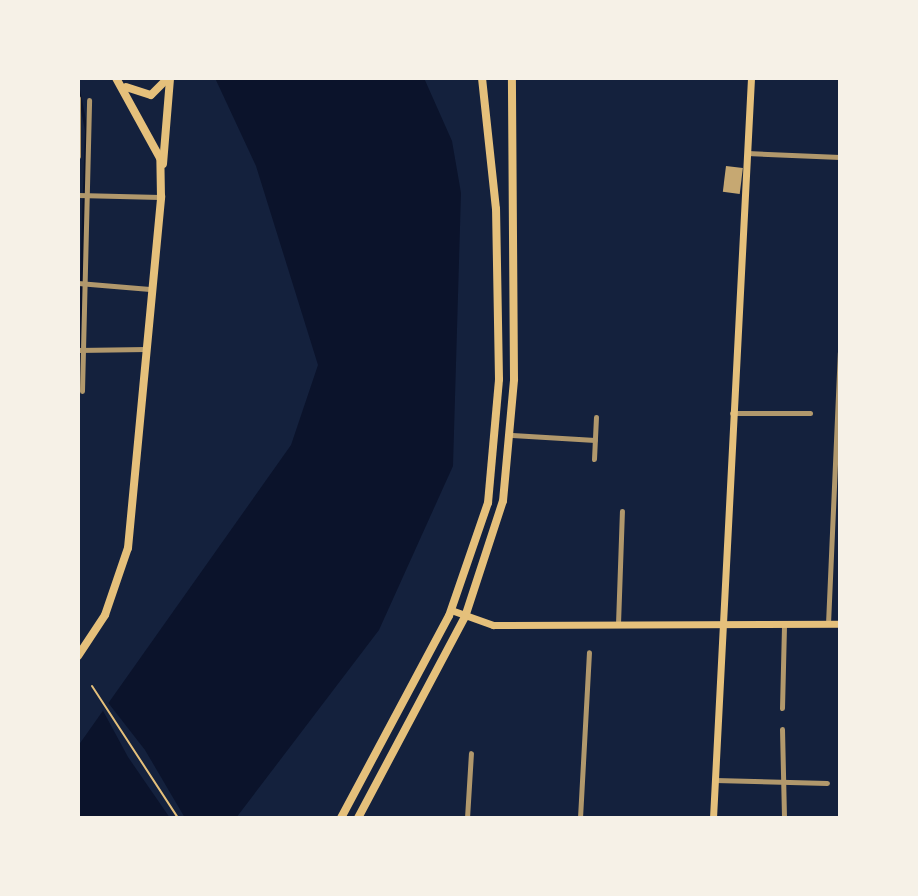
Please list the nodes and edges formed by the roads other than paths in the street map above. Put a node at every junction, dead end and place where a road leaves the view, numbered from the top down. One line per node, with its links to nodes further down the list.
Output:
1 (116, 78): 2 (main road); 11 (main road)
2 (169, 78): 11 (main road)
3 (482, 78): 19 (main road)
4 (512, 78): 18 (main road)
5 (751, 78): 8 (main road)
6 (78, 98): 9 (street)
7 (89, 100): 13 (street)
8 (747, 153): 10 (street); 24 (main road)
9 (78, 156)
10 (840, 157)
11 (162, 169): 14 (main road)
12 (78, 195): 13 (street)
13 (89, 196): 14 (street); 16 (street)
14 (161, 197): 17 (main road)
15 (78, 283): 16 (street)
16 (87, 283): 17 (street); 21 (street)
17 (150, 289): 20 (main road)
18 (513, 300): 19 (main road); 27 (main road)
19 (498, 301): 31 (main road)
20 (146, 349): 21 (street); 39 (main road)
21 (81, 350): 23 (street)
22 (840, 352): 36 (street)
23 (82, 391)
24 (731, 413): 25 (street); 33 (main road)
25 (810, 413)
26 (596, 417): 28 (street)
27 (512, 435): 28 (street); 32 (main road)
28 (595, 440): 29 (street)
29 (594, 459)
30 (622, 511): 35 (street)
31 (451, 610): 32 (main road); 46 (main road)
32 (465, 617): 35 (main road); 47 (main road)
33 (717, 623): 34 (main road); 35 (main road); 43 (main road)
34 (784, 623): 36 (main road); 40 (street)
35 (618, 624)
36 (828, 624): 37 (main road)
37 (840, 624)
38 (589, 652): 49 (street)
39 (78, 656)
40 (782, 708)
41 (782, 729): 44 (street)
42 (471, 753): 48 (street)
43 (715, 780): 44 (street); 50 (main road)
44 (784, 782): 45 (street); 51 (street)
45 (827, 783)
46 (341, 818)
47 (358, 818)
48 (467, 818)
49 (580, 818)
50 (713, 818)
51 (784, 818)

